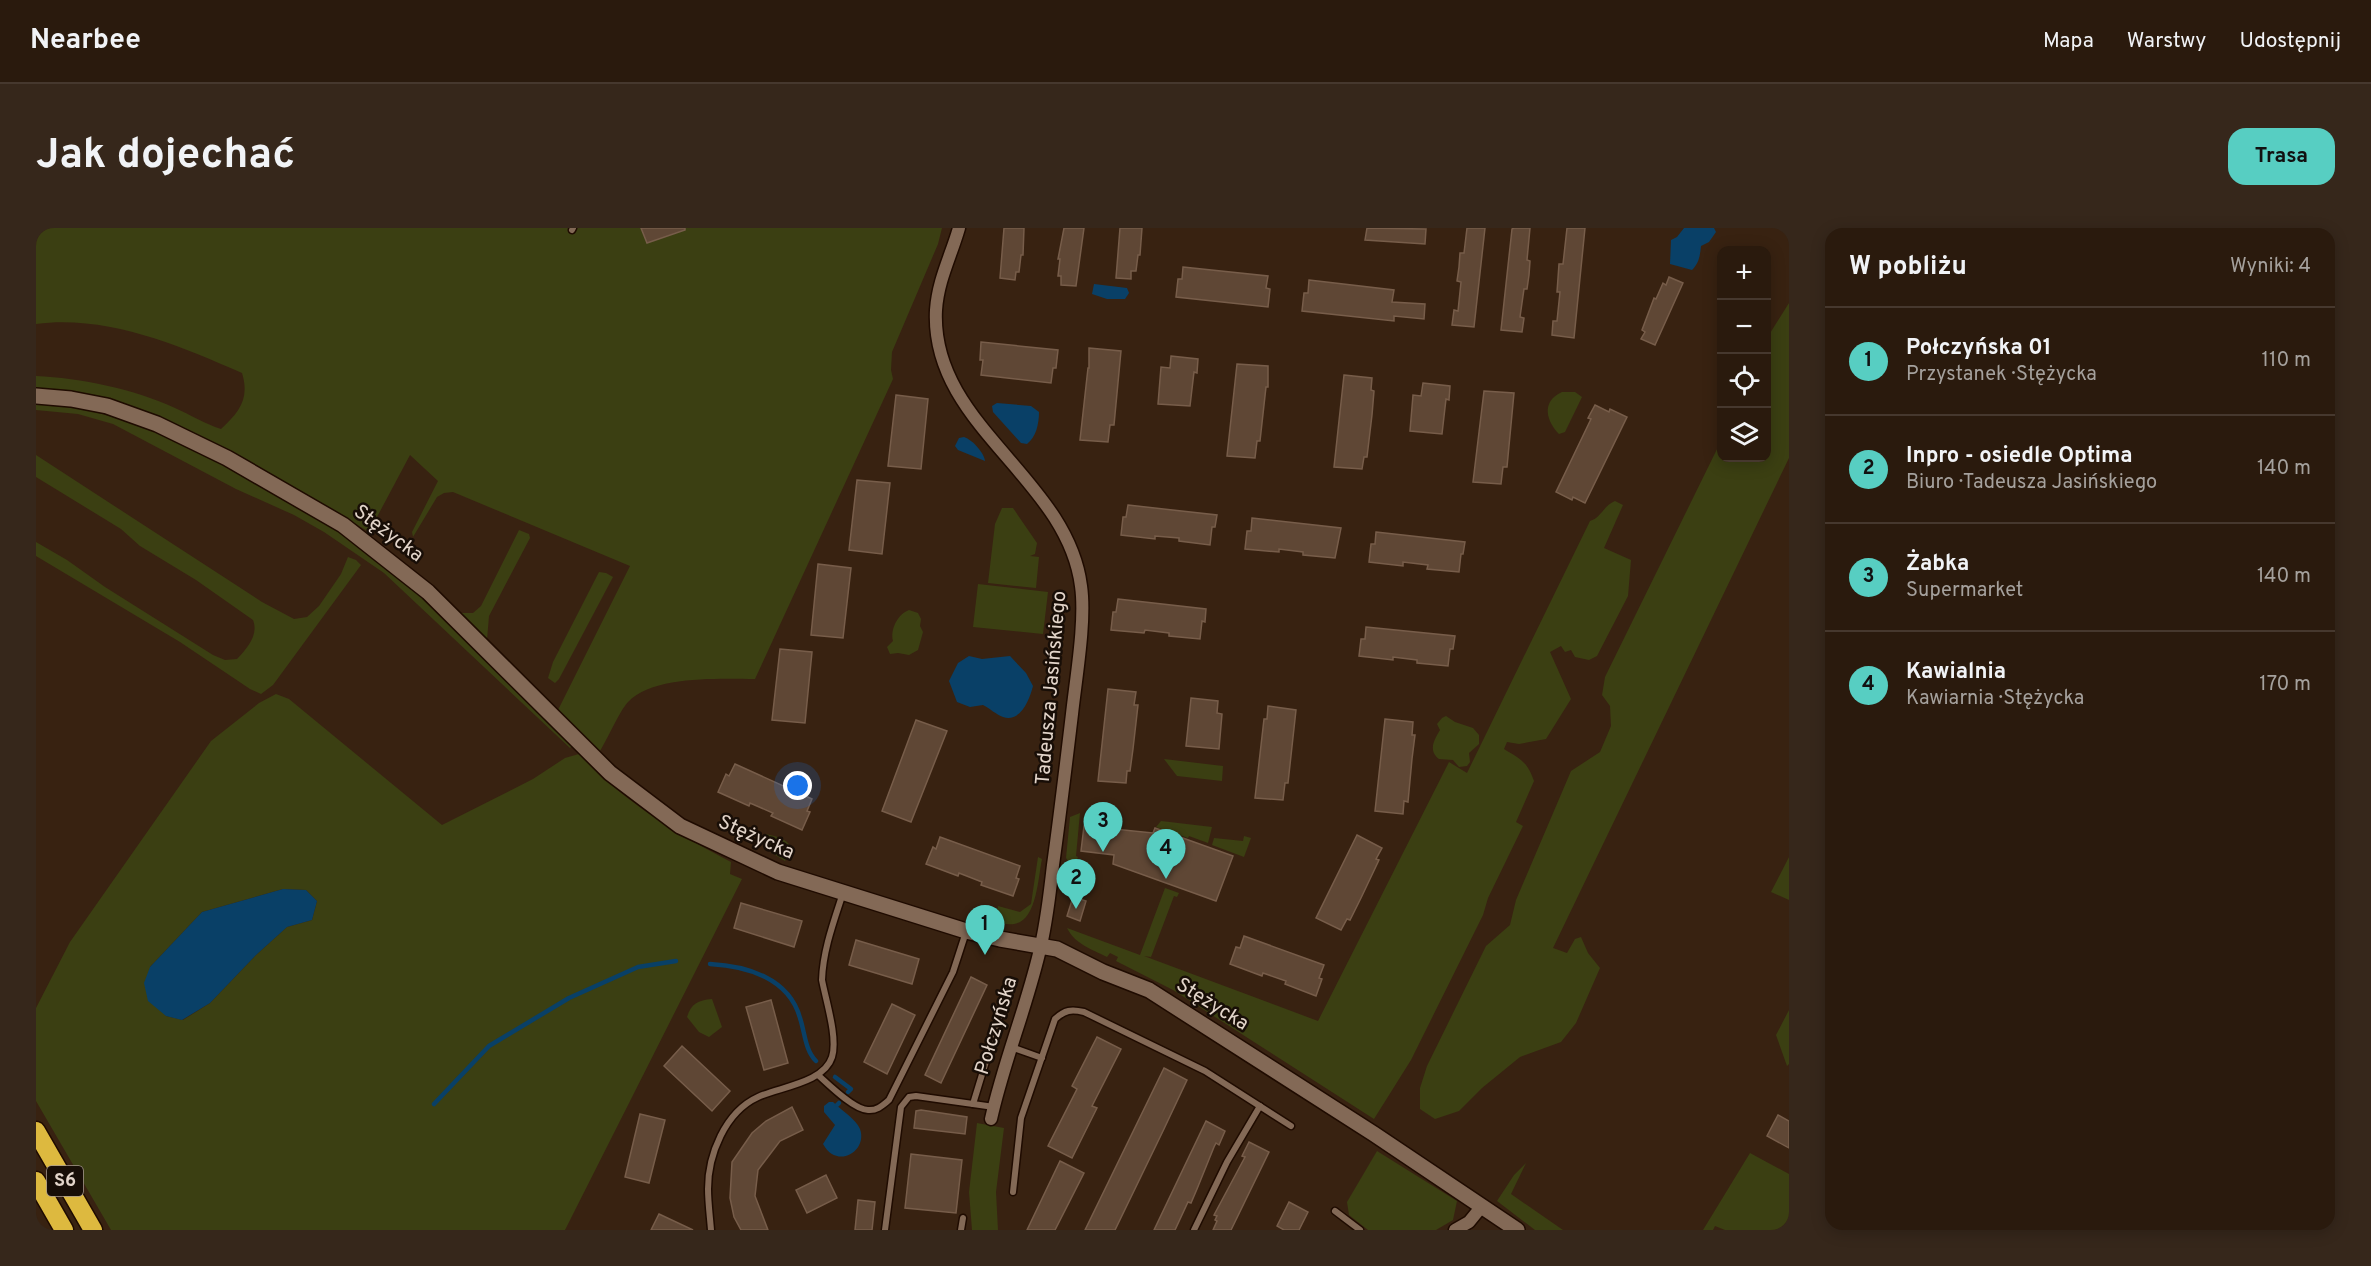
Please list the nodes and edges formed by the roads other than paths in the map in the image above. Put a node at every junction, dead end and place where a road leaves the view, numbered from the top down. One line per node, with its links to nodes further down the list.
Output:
1 (959, 228): 5 (street, Tadeusza Jasińskiego)
2 (36, 396): 3 (street, Stężycka)
3 (843, 893): 4 (street, Stężycka); 9 (lane)
4 (966, 931): 5 (street, Stężycka); 9 (lane)
5 (1041, 945): 7 (street, Połczyńska); 17 (street, Stężycka)
6 (1002, 1009): 10 (lane)
7 (1011, 1047): 8 (lane); 12 (street, Połczyńska)
8 (1042, 1058): 11 (lane); 16 (lane)
9 (818, 1075): 22 (lane)
10 (973, 1104): 12 (lane); 23 (lane)
11 (1260, 1106): 13 (lane); 25 (lane)
12 (992, 1113)
13 (1291, 1126)
14 (36, 1131): 21 (highway, S6)
15 (36, 1181): 20 (highway, S6)
16 (1013, 1192)
17 (1482, 1206): 27 (street); 28 (street, Stężycka)
18 (1335, 1211): 26 (lane)
19 (963, 1218): 24 (lane)
20 (64, 1230)
21 (93, 1230)
22 (711, 1230)
23 (885, 1230)
24 (962, 1230)
25 (1194, 1230)
26 (1360, 1230)
27 (1455, 1230)
28 (1517, 1230)

